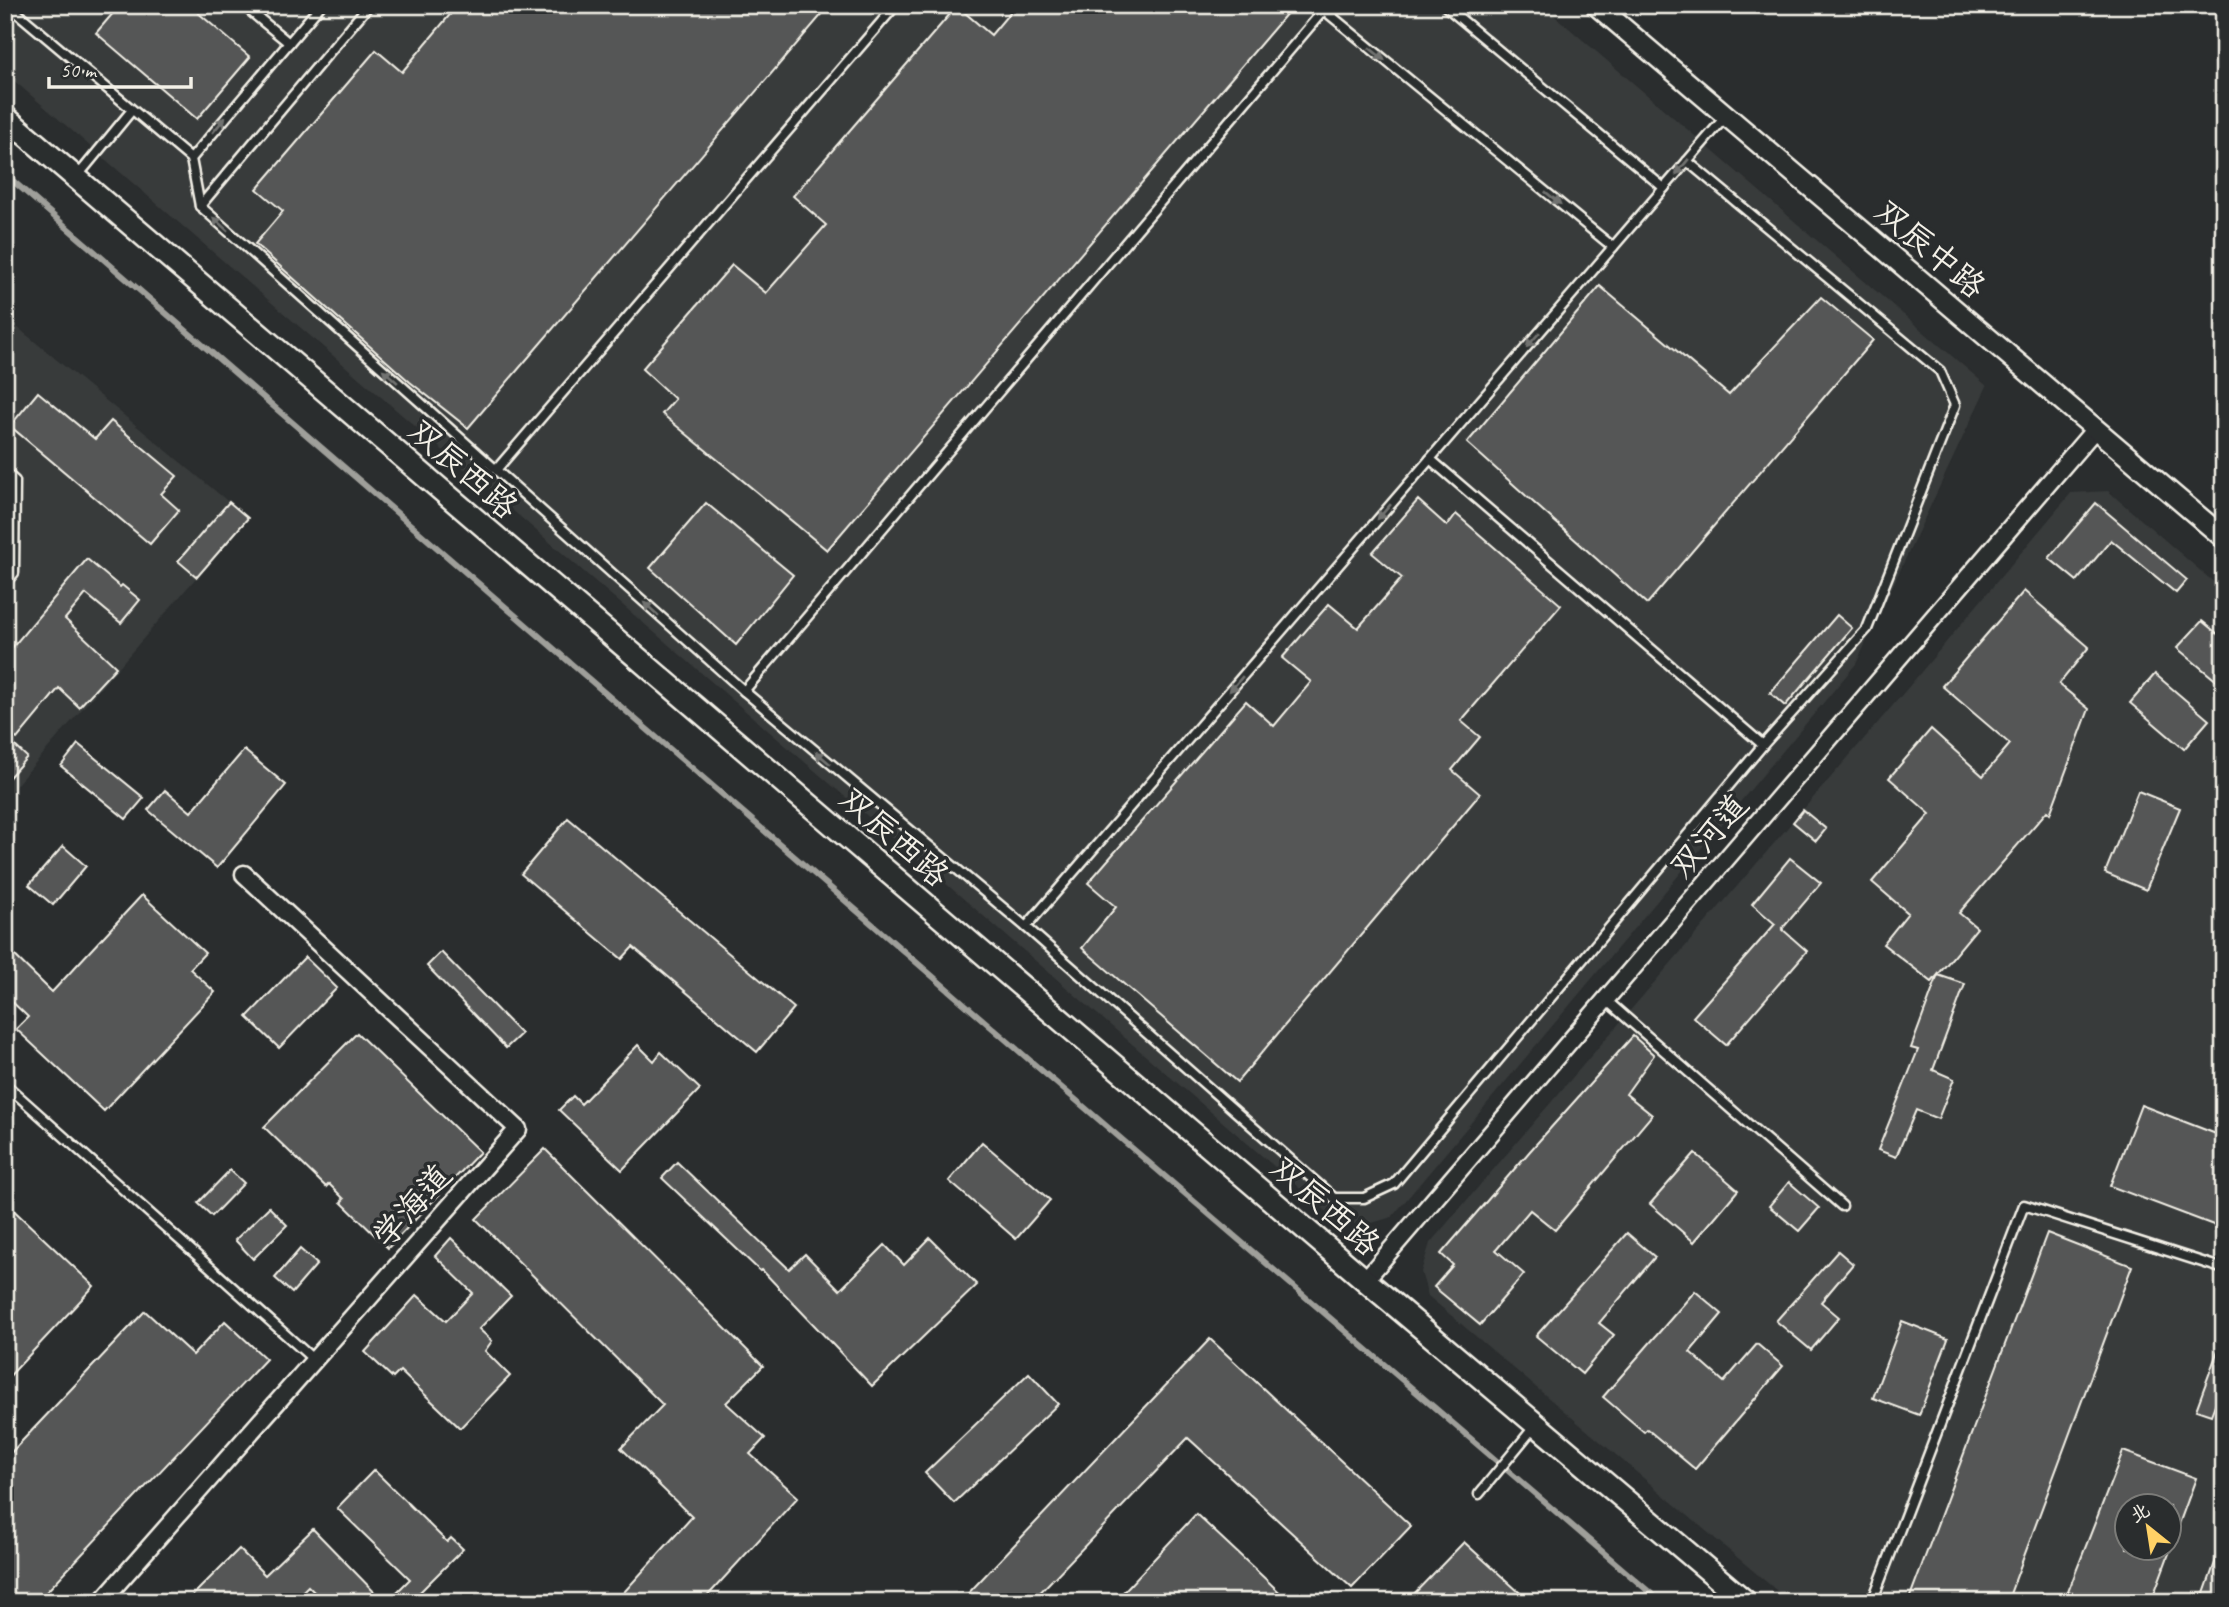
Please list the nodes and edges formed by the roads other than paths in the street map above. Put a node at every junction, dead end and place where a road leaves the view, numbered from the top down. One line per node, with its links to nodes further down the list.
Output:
1 (8, 5): 10 (lane)
2 (243, 5): 9 (lane)
3 (321, 5): 9 (lane)
4 (369, 5): 17 (lane)
5 (896, 5): 21 (lane)
6 (1444, 5): 16 (lane)
7 (1597, 5): 11 (street, 双辰中路)
8 (1326, 8): 18 (lane, one-way to 18); 25 (lane)
9 (289, 43): 13 (lane, one-way to 9)
10 (132, 110): 13 (lane); 15 (lane)
11 (1726, 116): 14 (lane); 19 (street, 双辰中路)
12 (5, 117): 15 (main road, 双辰西路)
13 (191, 159): 17 (lane)
14 (1687, 161): 16 (lane, one-way to 16); 26 (lane)
15 (76, 178): 33 (main road, 双辰西路)
16 (1664, 188): 18 (lane)
17 (200, 206): 21 (lane, one-way to 17)
18 (1613, 247): 20 (lane, one-way to 20)
19 (2095, 429): 23 (street, 双辰中路); 29 (street, 双河道)
20 (1430, 459): 26 (lane); 28 (lane, one-way to 28)
21 (496, 470): 25 (lane, one-way to 21)
22 (5, 472): 24 (lane)
23 (2224, 538)
24 (5, 583)
25 (744, 691): 28 (lane, one-way to 25)
26 (1763, 745): 28 (lane)
27 (244, 874): 34 (street, 学海道)
28 (1026, 928)
29 (1605, 1000): 31 (lane); 33 (street, 双河道)
30 (5, 1084): 34 (lane)
31 (1842, 1206)
32 (2224, 1269): 39 (lane)
33 (1366, 1280): 35 (main road, 双辰西路)
34 (314, 1360): 37 (street, 学海道)
35 (1536, 1424): 36 (lane); 38 (main road, 双辰西路)
36 (1479, 1494)
37 (101, 1602)
38 (1746, 1602)
39 (1872, 1602)

